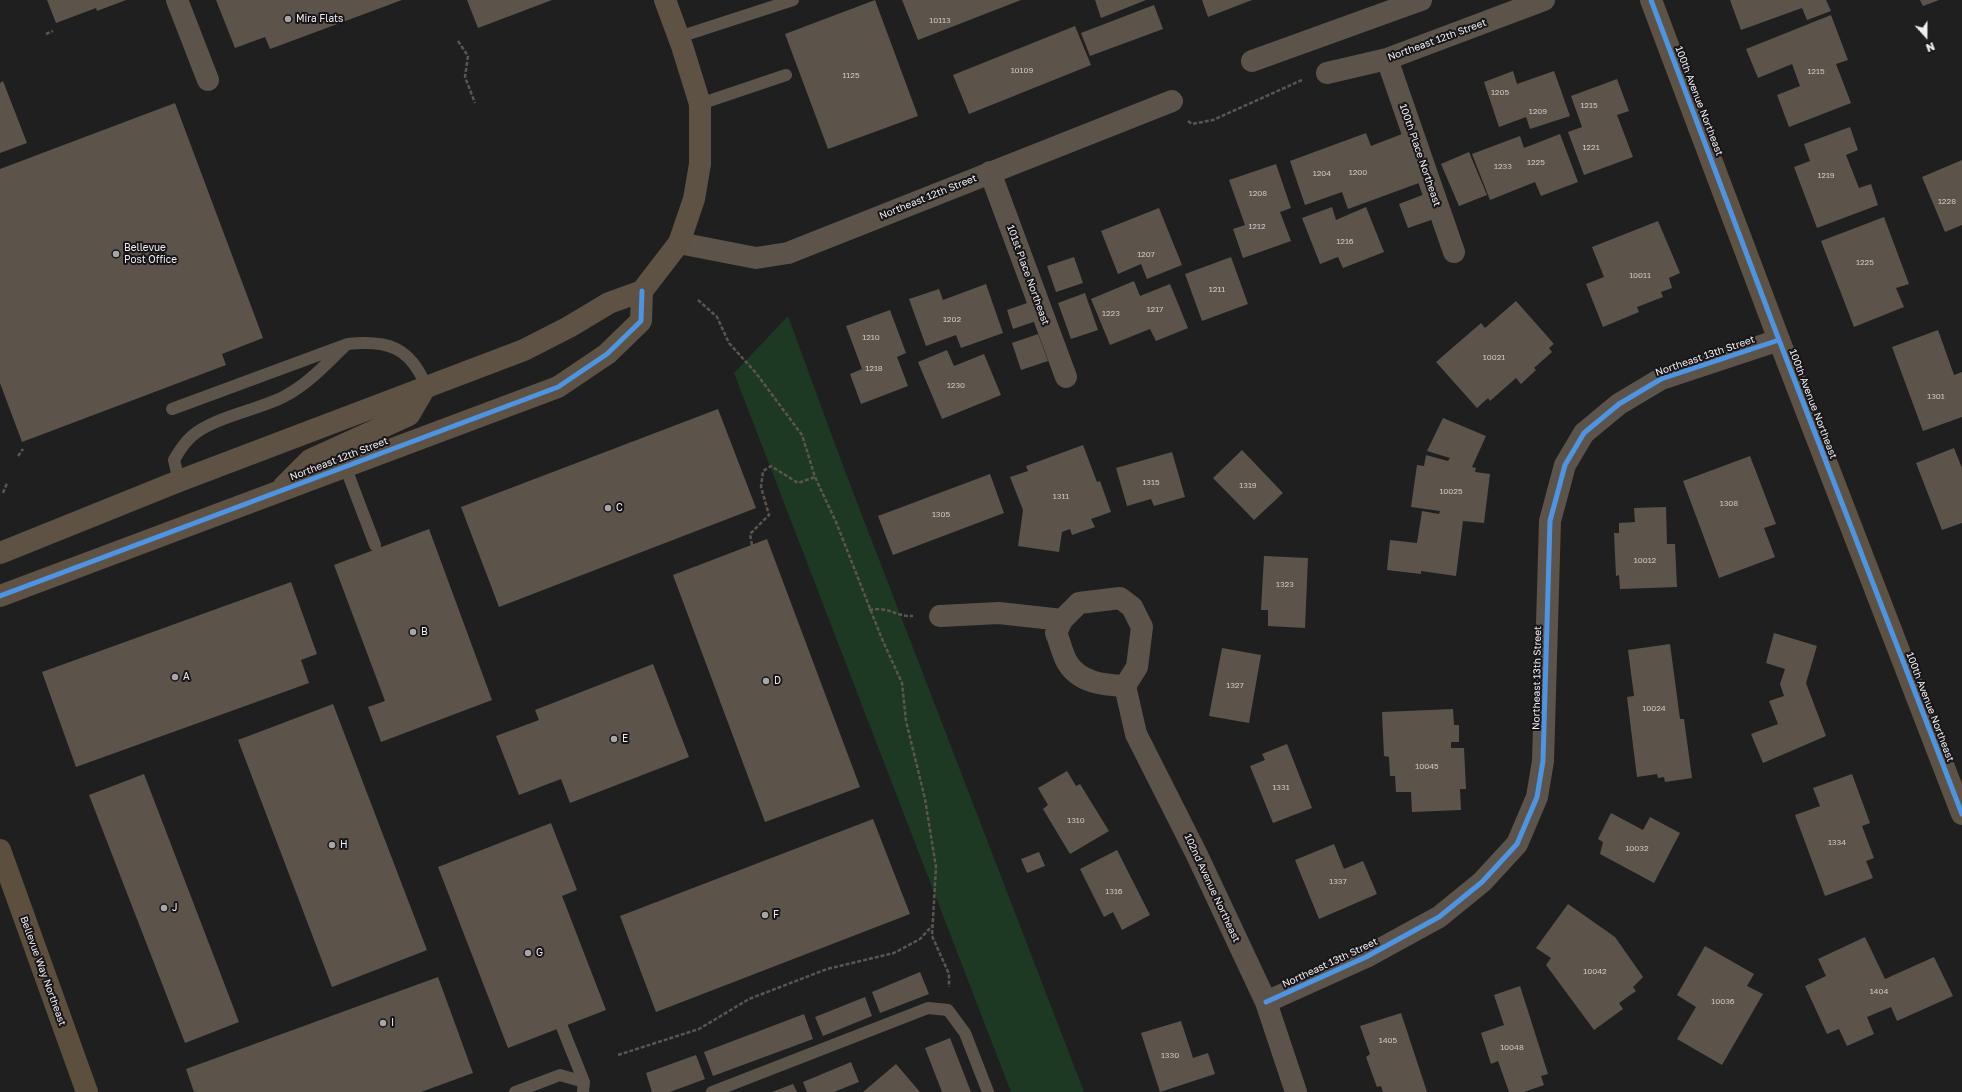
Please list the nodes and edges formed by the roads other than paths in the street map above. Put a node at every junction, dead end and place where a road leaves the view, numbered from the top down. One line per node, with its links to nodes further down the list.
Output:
1 (177, 0): 12 (street)
2 (665, 0): 7 (street)
3 (793, 0): 7 (lane)
4 (1421, 0): 9 (street)
5 (1544, 0): 8 (street, Northeast 12th Street)
6 (1651, 0): 19 (street, 100th Avenue Northeast)
7 (679, 36): 14 (street)
8 (1387, 59): 10 (street, Northeast 12th Street); 17 (street, 100th Place Northeast)
9 (1252, 62)
10 (1327, 73)
11 (786, 75): 14 (lane)
12 (208, 80)
13 (1172, 101): 15 (street, Northeast 12th Street)
14 (700, 104): 16 (street)
15 (990, 172): 16 (street, Northeast 12th Street); 21 (street, 101st Place Northeast)
16 (680, 243): 18 (street)
17 (1454, 252)
18 (642, 291): 22 (street); 24 (street, Northeast 12th Street)
19 (1779, 340): 33 (street, 100th Avenue Northeast); 35 (street, Northeast 13th Street)
20 (348, 344): 22 (lane); 23 (lane); 25 (lane)
21 (1066, 377)
22 (426, 386): 25 (street); 26 (street)
23 (172, 409)
24 (345, 466): 26 (street, Northeast 12th Street); 27 (lane)
25 (180, 481): 28 (street)
26 (278, 492): 29 (street, Northeast 12th Street)
27 (375, 545)
28 (0, 553)
29 (0, 596)
30 (940, 616): 31 (street)
31 (1062, 620): 32 (street); 32 (street)
32 (1125, 686): 35 (street, 102nd Avenue Northeast)
33 (1962, 814)
34 (2, 860): 38 (main road, Bellevue Way Northeast)
35 (1266, 1002): 42 (street, 102nd Avenue Northeast)
36 (562, 1027): 37 (lane)
37 (583, 1087): 39 (lane)
38 (87, 1092)
39 (515, 1092)
40 (712, 1092): 41 (lane)
41 (988, 1092)
42 (1296, 1092)

